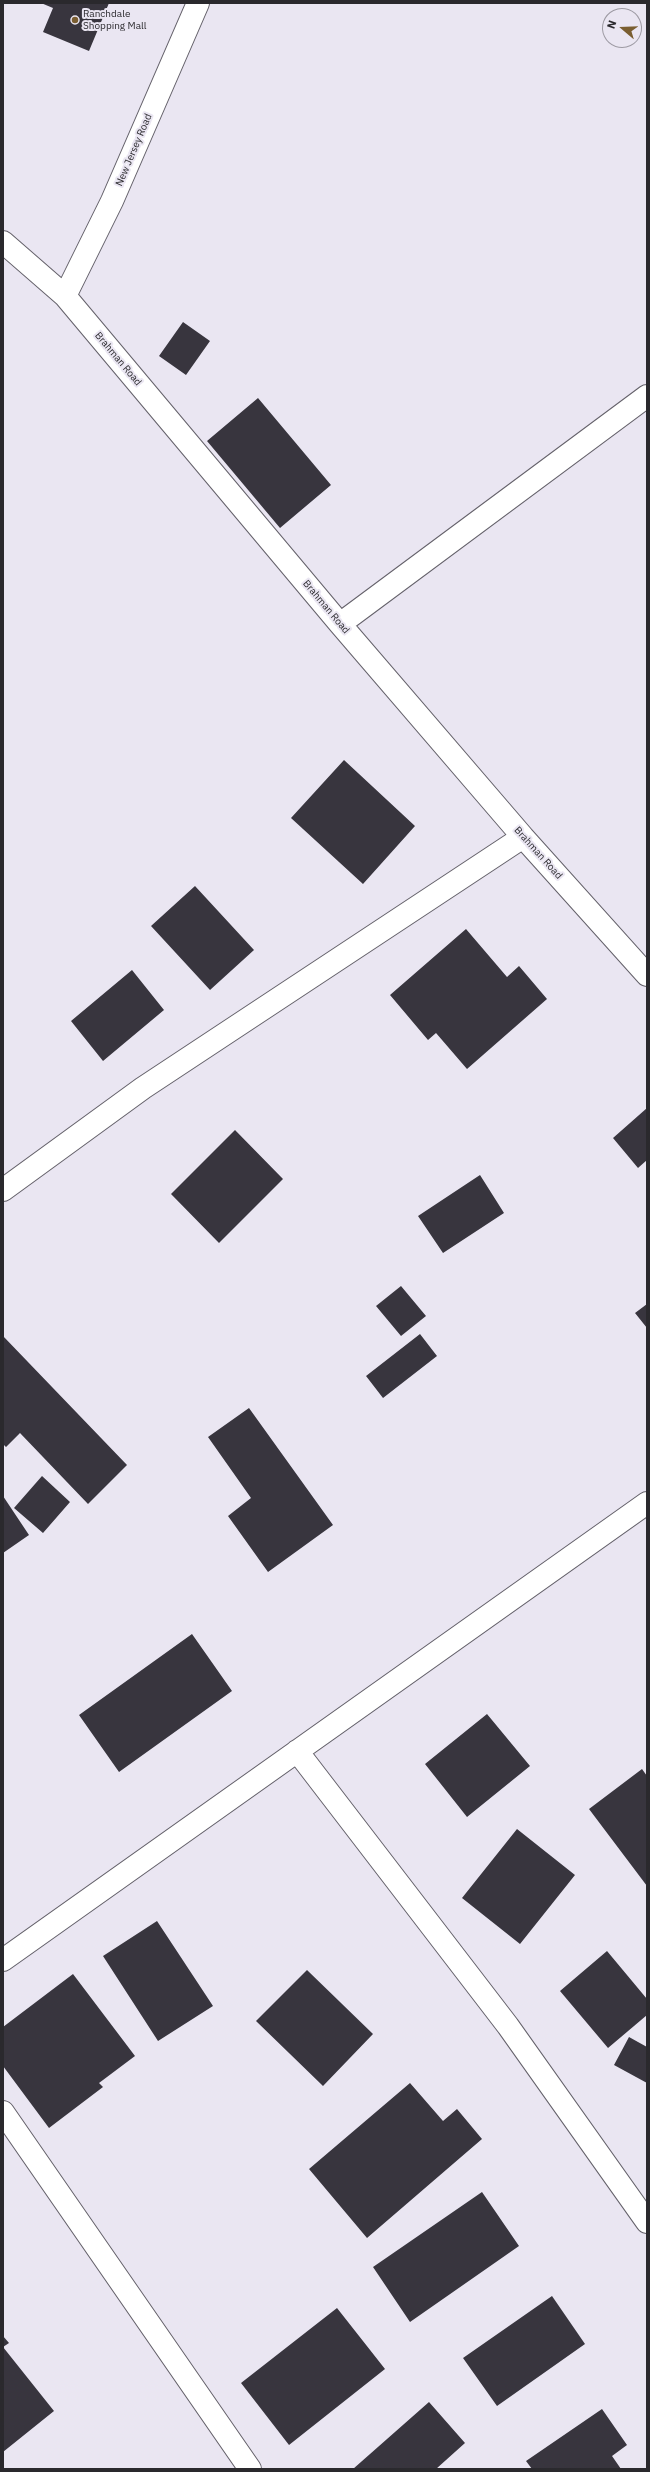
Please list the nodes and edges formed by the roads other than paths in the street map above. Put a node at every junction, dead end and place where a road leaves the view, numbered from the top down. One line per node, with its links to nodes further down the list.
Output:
1 (198, 3): 3 (street, New Jersey Road)
2 (3, 243): 3 (street, Brahman Road)
3 (65, 296): 5 (street, Brahman Road)
4 (647, 396): 5 (street)
5 (340, 624): 6 (street, Brahman Road)
6 (523, 837): 7 (street, Brahman Road); 8 (street)
7 (647, 976)
8 (3, 1190)
9 (647, 1503): 10 (street)
10 (297, 1751): 11 (street); 13 (street)
11 (3, 1960)
12 (3, 2112): 14 (street)
13 (647, 2222)
14 (250, 2469)

